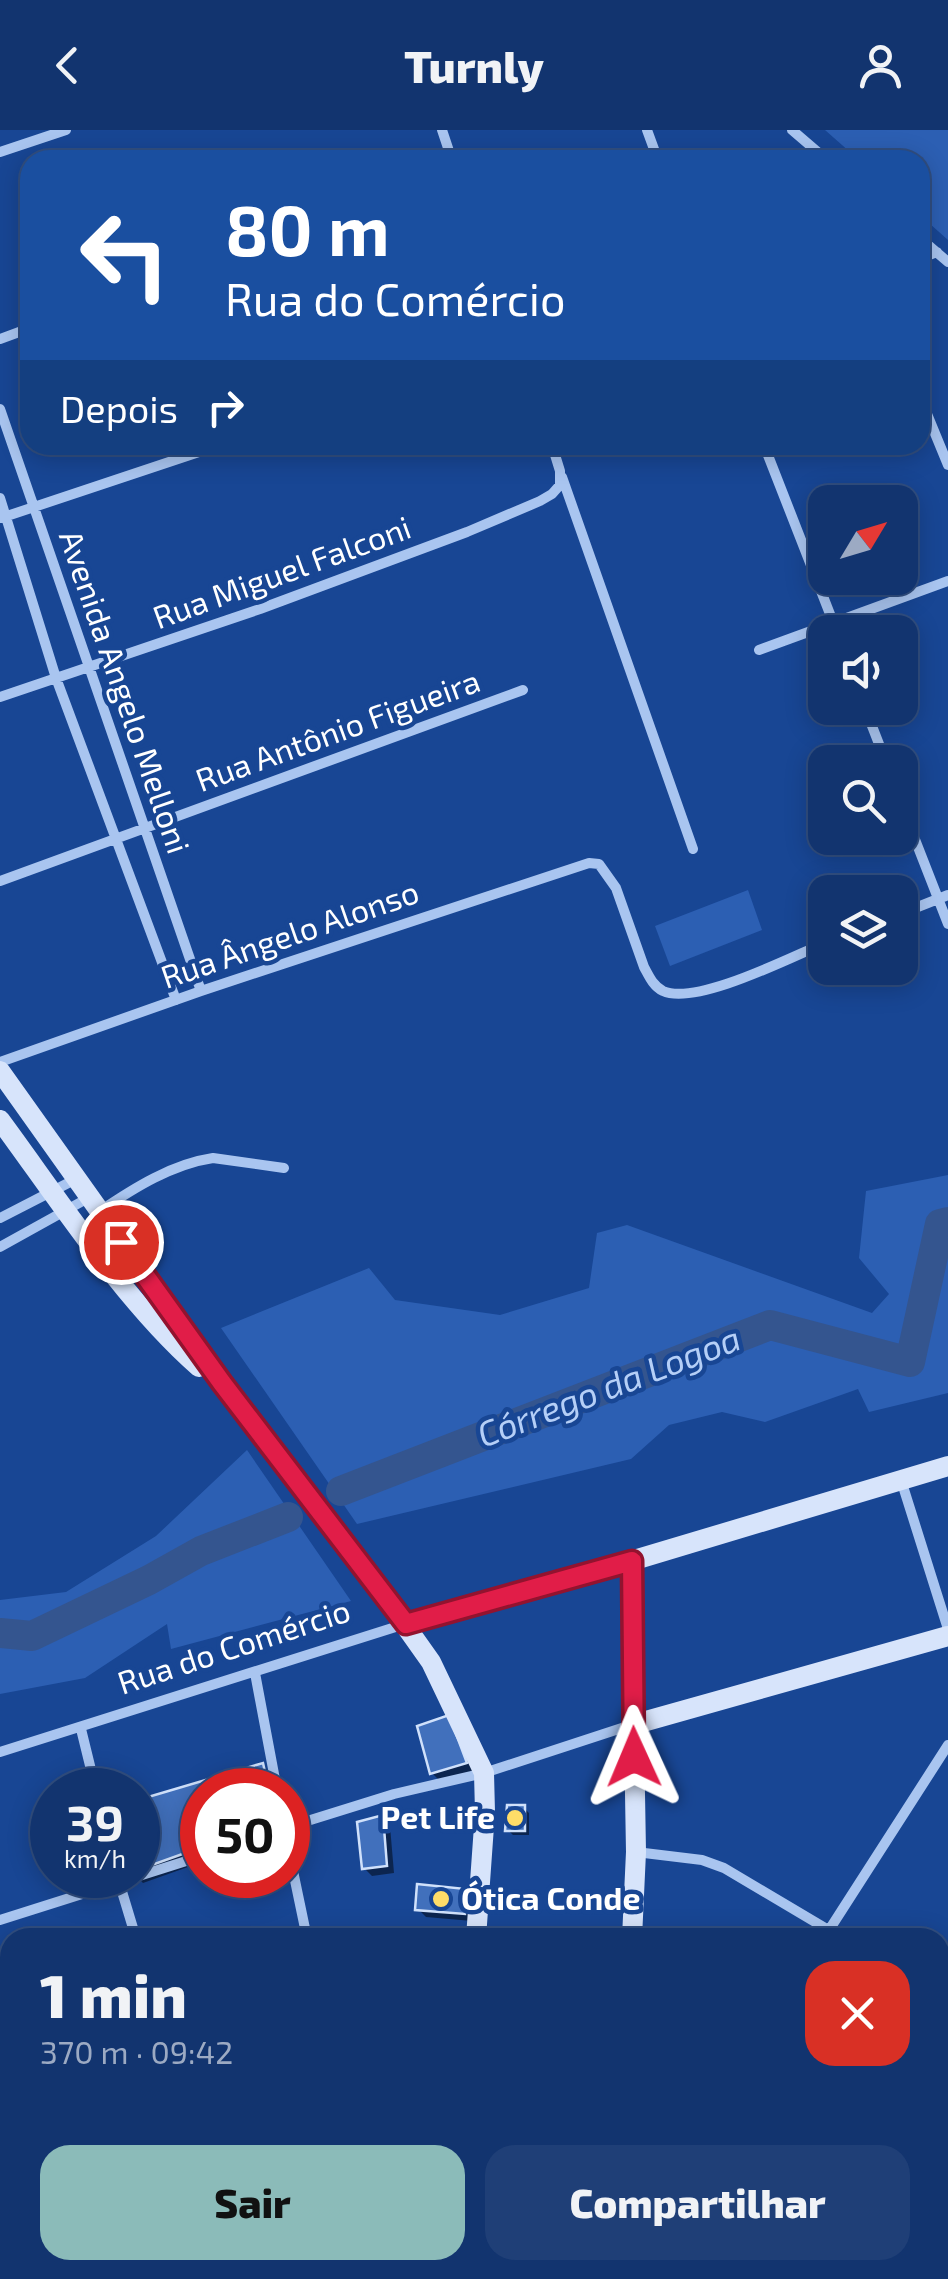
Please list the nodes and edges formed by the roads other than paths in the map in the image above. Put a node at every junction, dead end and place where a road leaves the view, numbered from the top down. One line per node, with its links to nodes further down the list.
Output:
1 (66, 130): 4 (street)
2 (792, 130): 3 (street)
3 (815, 150)
4 (0, 152)
5 (930, 246): 6 (street)
6 (937, 252): 7 (street); 8 (street)
7 (930, 255)
8 (948, 262)
9 (0, 409): 17 (street, Avenida Angelo Melloni)
10 (930, 422): 14 (street)
11 (190, 455): 17 (street)
12 (555, 455): 15 (street)
13 (768, 455): 20 (street)
14 (948, 466)
15 (560, 471): 24 (street, Rua Miguel Falconi); 31 (street)
16 (0, 498): 18 (street, Avenida Angelo Melloni)
17 (35, 507): 18 (street); 24 (street, Avenida Angelo Melloni)
18 (3, 517): 25 (street, Avenida Angelo Melloni)
19 (948, 581): 21 (street)
20 (830, 615)
21 (864, 615)
22 (808, 635): 23 (street)
23 (759, 650)
24 (89, 669): 25 (street, Rua Miguel Falconi); 28 (street, Avenida Angelo Melloni)
25 (56, 678): 27 (street, Rua Miguel Falconi); 29 (street, Avenida Angelo Melloni)
26 (523, 690): 28 (street, Rua Antônio Figueira)
27 (0, 697)
28 (144, 829): 29 (street, Rua Antônio Figueira); 37 (street, Avenida Angelo Melloni)
29 (115, 840): 32 (street, Rua Antônio Figueira); 38 (street, Avenida Angelo Melloni)
30 (918, 842): 33 (street)
31 (693, 849)
32 (0, 880)
33 (942, 897): 34 (street); 35 (street)
34 (918, 907)
35 (948, 924)
36 (808, 950): 37 (street, Rua Ângelo Alonso)
37 (202, 992): 38 (street, Rua Ângelo Alonso)
38 (176, 1000): 39 (street, Rua Ângelo Alonso)
39 (0, 1062)
40 (0, 1071): 43 (main road)
41 (0, 1120): 44 (main road)
42 (284, 1168): 45 (street)
43 (76, 1178): 44 (street); 45 (main road)
44 (52, 1191): 46 (main road); 47 (street)
45 (95, 1204): 46 (street); 48 (main road)
46 (66, 1211): 49 (street); 50 (main road)
47 (0, 1218)
48 (121, 1242): 50 (main road); 51 (main road)
49 (0, 1246)
50 (101, 1256): 51 (main road)
51 (222, 1383): 55 (main road)
52 (948, 1466): 53 (main road, Rua do Comércio)
53 (901, 1480): 54 (main road, Rua do Comércio); 56 (street)
54 (632, 1561): 55 (main road, Rua do Comércio); 58 (main road)
55 (406, 1624): 57 (street, Rua do Comércio); 64 (main road)
56 (948, 1633): 58 (main road)
57 (255, 1673): 59 (street, Rua do Comércio); 63 (street)
58 (632, 1725): 64 (street); 66 (main road)
59 (81, 1729): 61 (street, Rua do Comércio); 62 (street)
60 (948, 1745): 76 (street)
61 (0, 1752)
62 (91, 1768)
63 (272, 1768)
64 (484, 1772): 65 (street); 73 (main road)
65 (310, 1821)
66 (636, 1852): 74 (main road); 75 (street)
67 (65, 1898): 70 (street)
68 (124, 1898): 71 (street)
69 (299, 1898): 72 (street)
70 (0, 1920)
71 (133, 1928)
72 (305, 1928)
73 (477, 1928)
74 (632, 1928)
75 (817, 1928)
76 (830, 1928)

